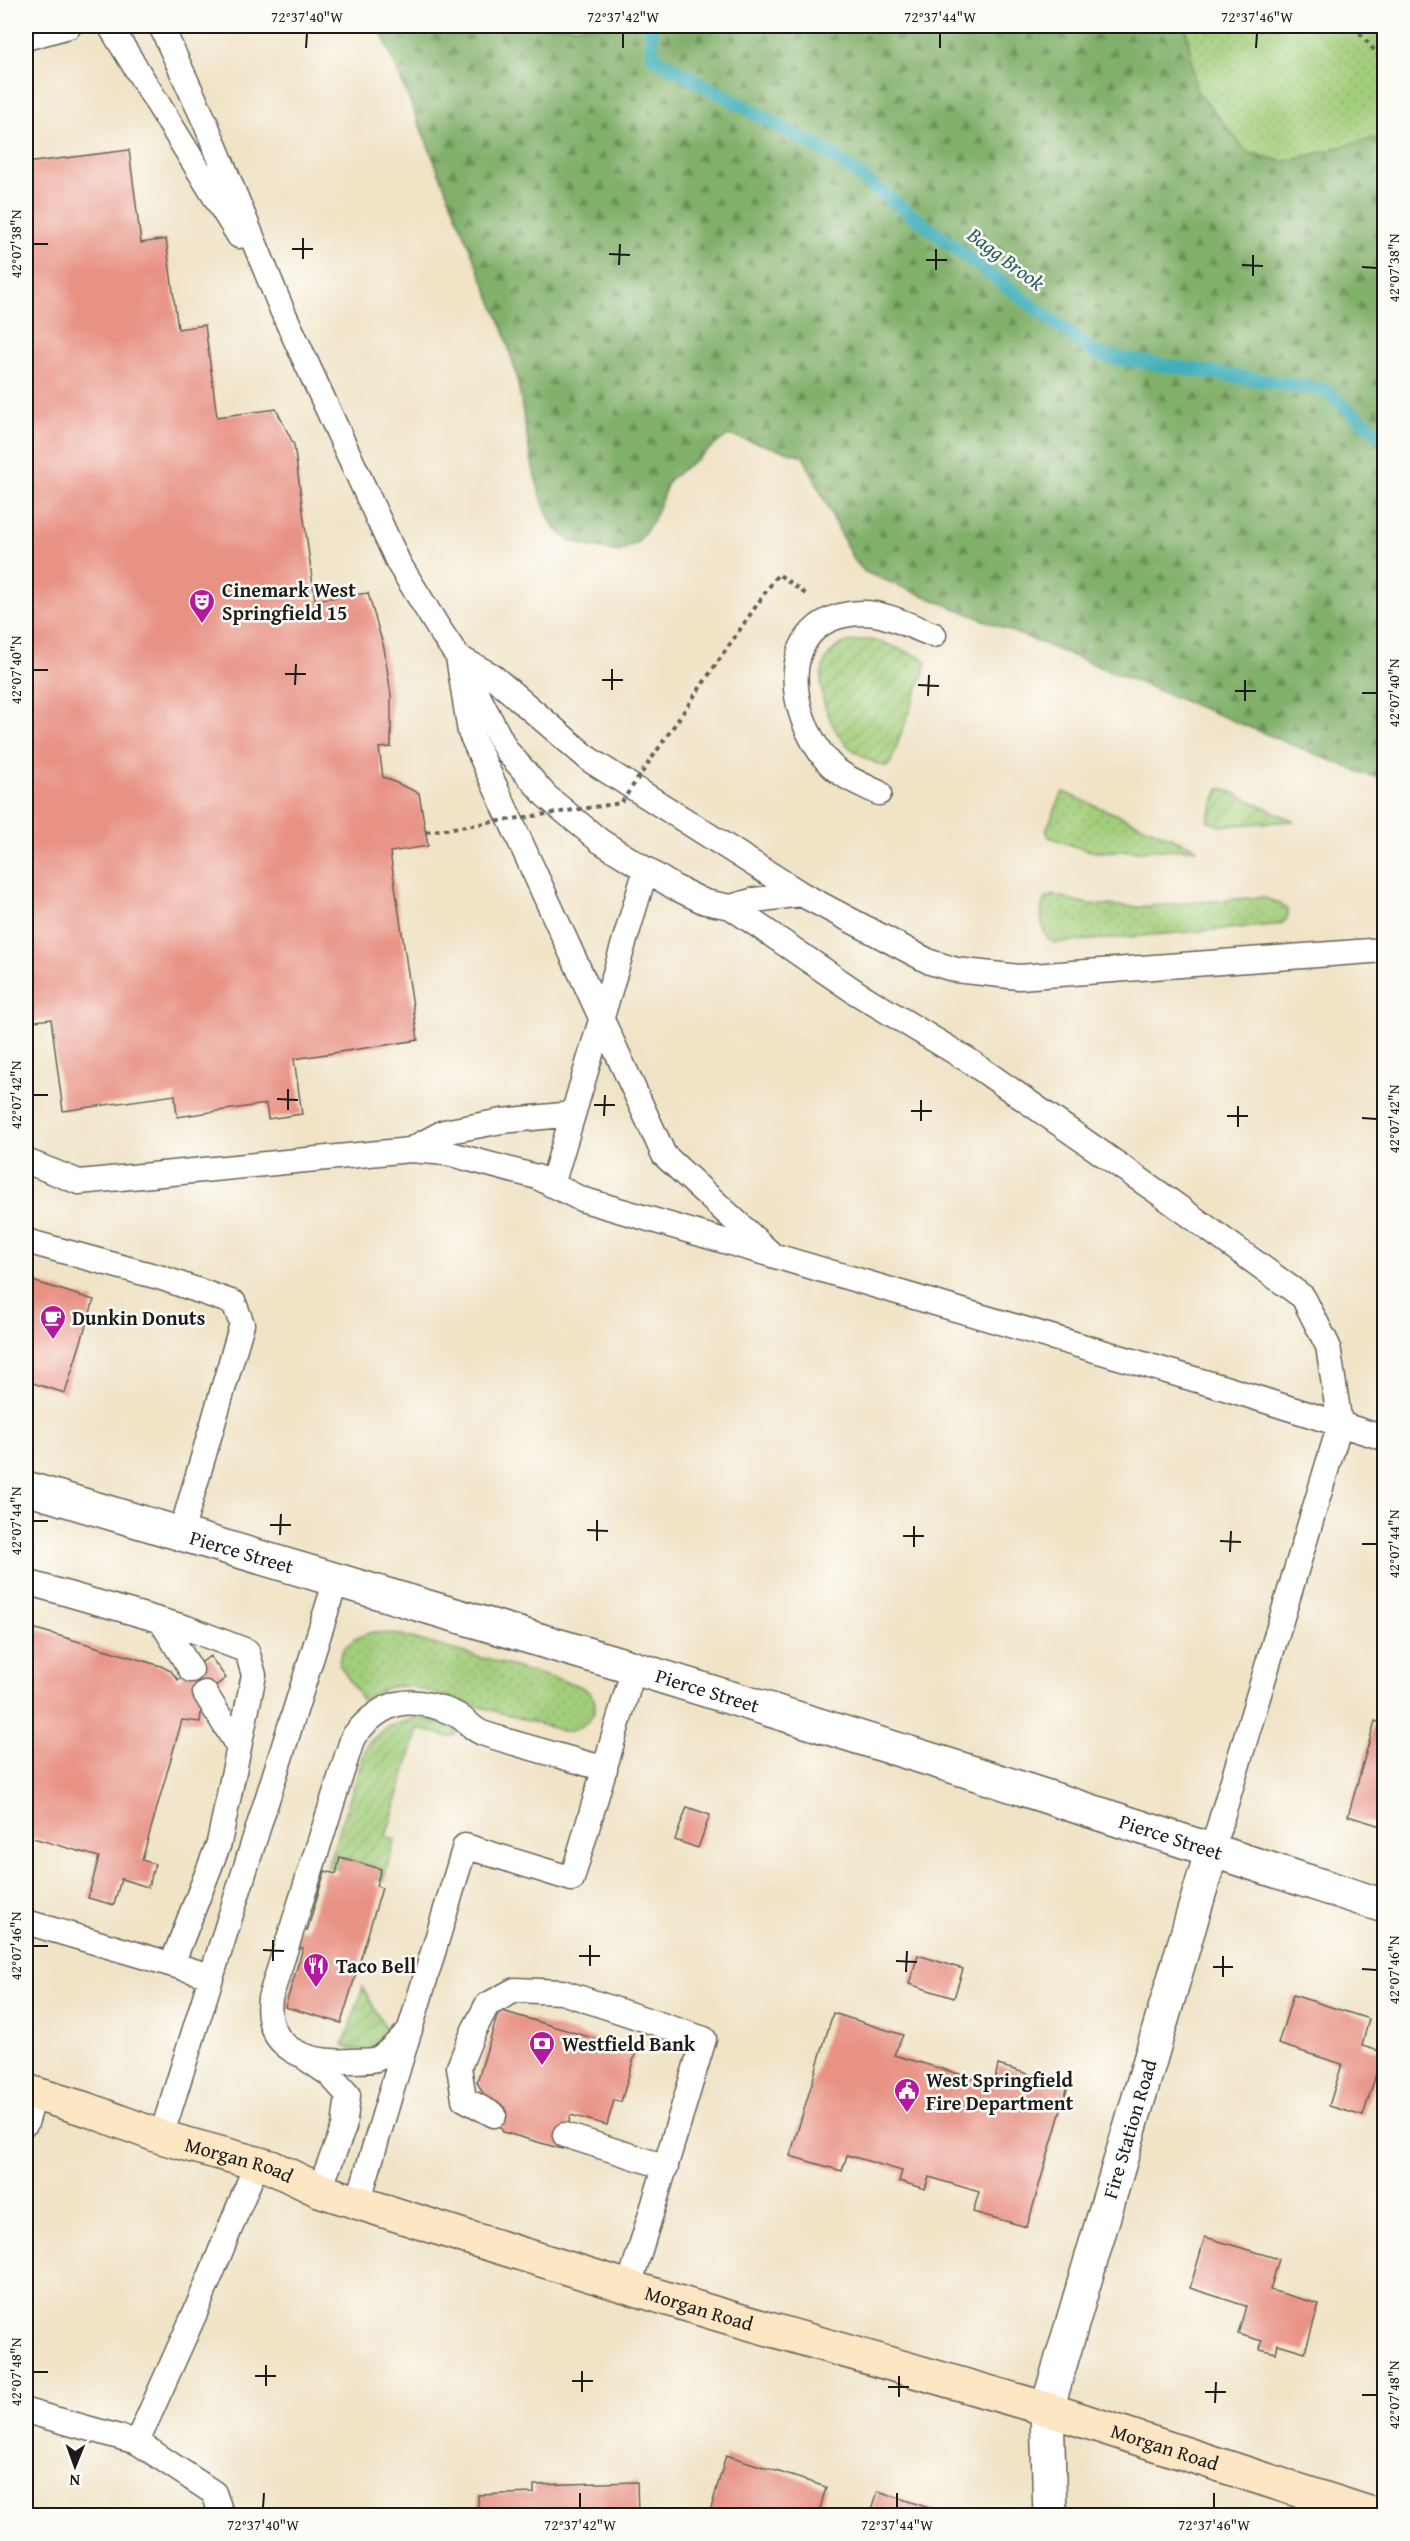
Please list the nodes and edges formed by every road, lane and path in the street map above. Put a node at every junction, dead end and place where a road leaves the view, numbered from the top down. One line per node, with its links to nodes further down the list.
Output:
1 (69, 26): 5 (lane)
2 (110, 26): 7 (lane)
3 (161, 26): 7 (lane)
4 (1354, 26): 6 (path)
5 (26, 38)
6 (1384, 62)
7 (282, 310): 10 (lane)
8 (807, 595): 12 (path, bridge)
9 (934, 635): 11 (lane)
10 (458, 657): 13 (lane); 14 (lane); 17 (lane)
11 (879, 793)
12 (426, 832)
13 (646, 869): 15 (lane); 17 (lane)
14 (801, 894): 15 (lane); 16 (lane)
15 (731, 907): 24 (lane)
16 (1384, 950)
17 (601, 1019): 18 (lane); 23 (lane)
18 (573, 1114): 19 (lane); 21 (lane)
19 (410, 1150): 20 (lane); 21 (lane)
20 (26, 1161)
21 (552, 1185): 23 (lane)
22 (26, 1241): 27 (lane)
23 (774, 1256): 24 (lane)
24 (1340, 1424): 25 (lane); 36 (lane)
25 (1384, 1438)
26 (26, 1488): 27 (street, Pierce Street)
27 (181, 1533): 28 (street, Pierce Street)
28 (336, 1580): 31 (street, Pierce Street); 40 (lane)
29 (26, 1582): 30 (lane)
30 (161, 1621): 32 (lane); 34 (lane)
31 (634, 1668): 35 (lane); 36 (street, Pierce Street)
32 (191, 1670)
33 (205, 1693): 34 (lane)
34 (239, 1748): 39 (lane)
35 (605, 1769): 41 (lane); 42 (lane)
36 (1212, 1850): 37 (street, Pierce Street); 52 (street, Fire Station Road)
37 (1384, 1906)
38 (26, 1922): 39 (lane)
39 (172, 1964): 40 (lane)
40 (211, 1976): 46 (lane)
41 (410, 2030): 42 (lane); 50 (lane)
42 (305, 2058): 49 (lane)
43 (29, 2102): 46 (main road, Morgan Road)
44 (494, 2115): 48 (lane)
45 (565, 2135): 48 (lane)
46 (160, 2137): 47 (main road, Morgan Road)
47 (257, 2163): 49 (main road, Morgan Road); 54 (lane)
48 (666, 2167): 51 (lane)
49 (319, 2190): 50 (main road, Morgan Road)
50 (358, 2202): 51 (main road, Morgan Road)
51 (629, 2286): 52 (main road, Morgan Road)
52 (1047, 2409): 56 (street, Fire Station Road); 57 (main road, Morgan Road)
53 (26, 2411): 54 (lane)
54 (137, 2442): 55 (lane)
55 (222, 2516)
56 (1050, 2516)
57 (1378, 2516)

